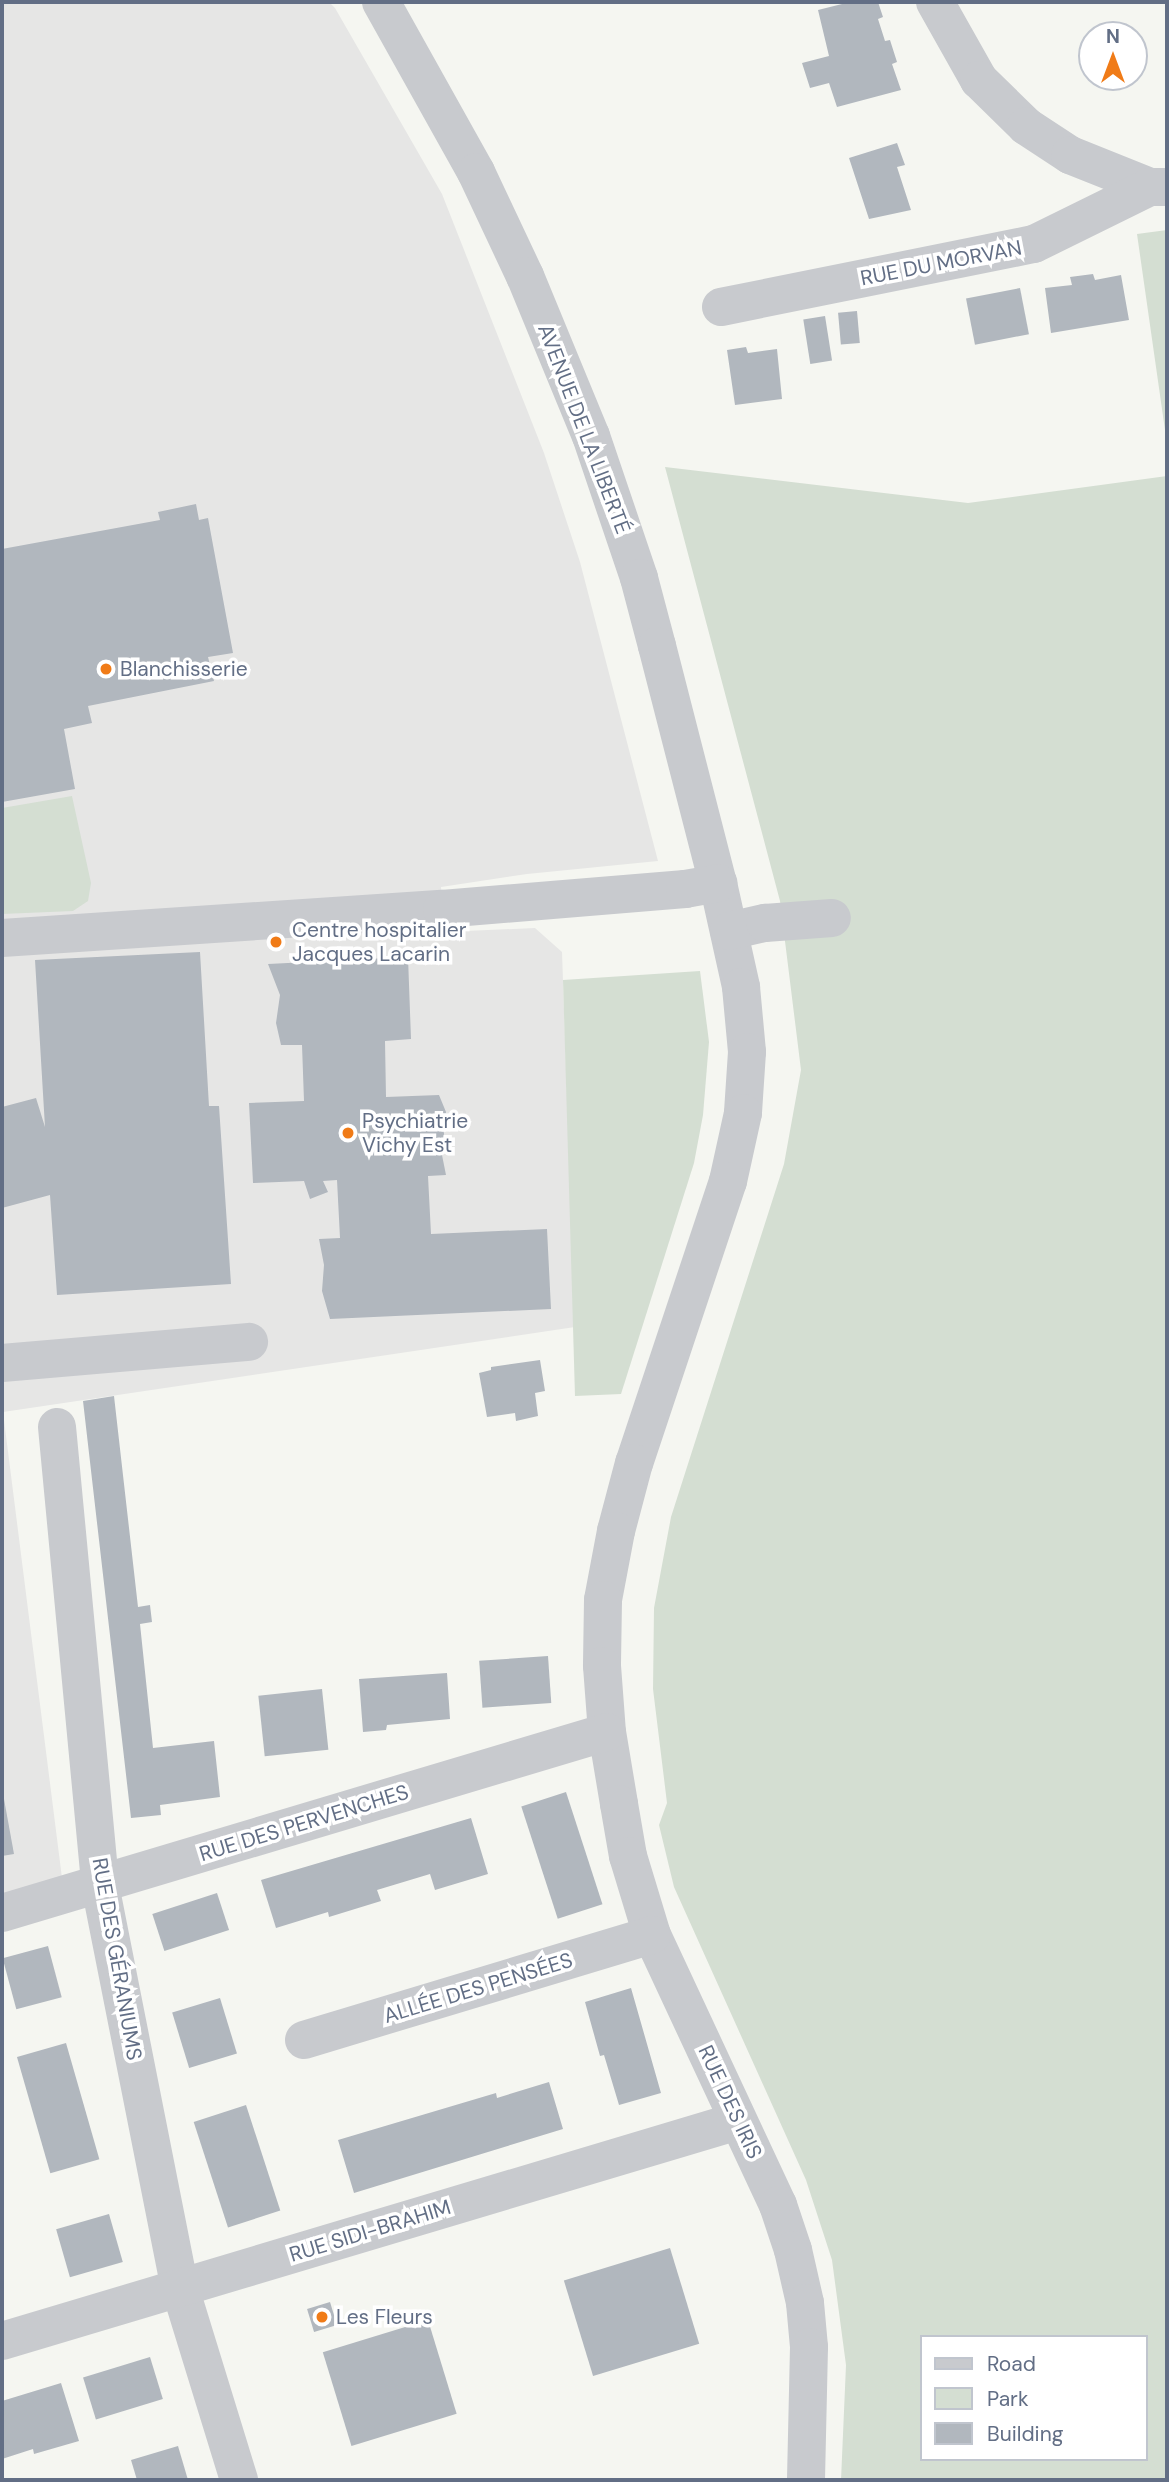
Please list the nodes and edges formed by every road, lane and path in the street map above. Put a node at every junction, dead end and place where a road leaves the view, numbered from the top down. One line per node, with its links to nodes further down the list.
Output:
1 (382, 2): 5 (street, AVENUE DE LA LIBERTÉ)
2 (935, 2): 3 (street)
3 (1159, 187): 4 (street, RUE DU MORVAN)
4 (722, 307)
5 (719, 883): 7 (street, AVENUE DE LA LIBERTÉ); 8 (street)
6 (832, 918): 7 (street)
7 (729, 931): 12 (street, RUE DES IRIS)
8 (2, 938)
9 (249, 1342): 10 (street)
10 (2, 1363)
11 (57, 1427): 13 (street, RUE DES GÉRANIUMS)
12 (607, 1732): 13 (street, RUE DES PERVENCHES); 15 (street, RUE DES IRIS)
13 (100, 1885): 14 (street, RUE DES PERVENCHES); 18 (street, RUE DES GÉRANIUMS)
14 (2, 1913)
15 (652, 1935): 16 (street, ALLÉE DES PENSÉES); 17 (street, RUE DES IRIS)
16 (304, 2040)
17 (738, 2121): 18 (street, RUE SIDI-BRAHIM); 21 (street, RUE DES IRIS)
18 (180, 2288): 19 (street, RUE SIDI-BRAHIM); 20 (street, RUE DES GÉRANIUMS)
19 (2, 2341)
20 (239, 2480)
21 (806, 2480)

